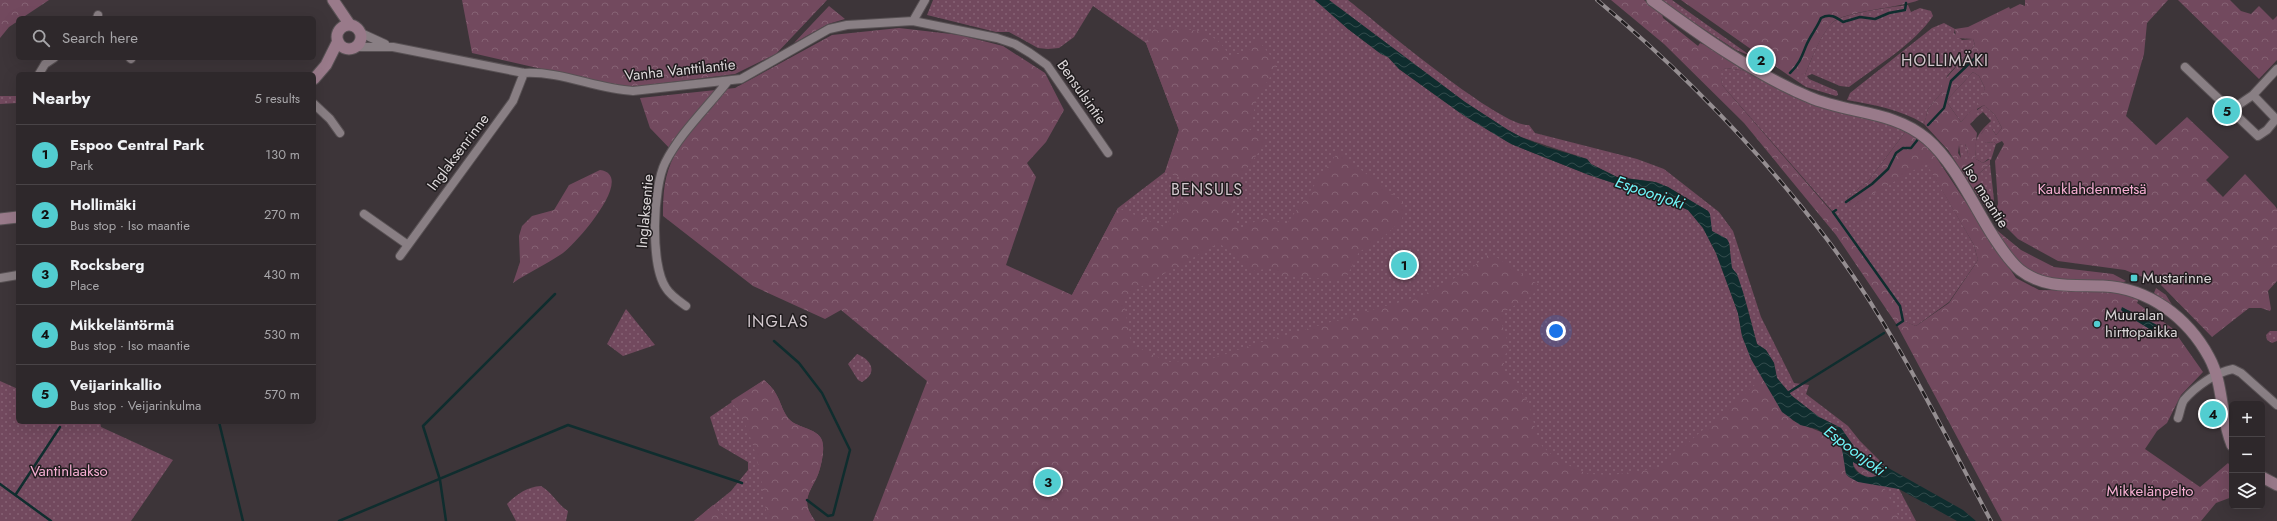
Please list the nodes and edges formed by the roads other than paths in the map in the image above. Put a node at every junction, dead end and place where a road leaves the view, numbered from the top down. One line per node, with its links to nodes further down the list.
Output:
1 (332, 0): 5 (main road)
2 (925, 0): 4 (street)
3 (1652, 0): 30 (main road, Iso maantie)
4 (913, 21): 15 (street, Vanha Vanttilantie); 21 (street, Bensulsintie)
5 (345, 27): 6 (main road); 7 (main road)
6 (361, 33): 7 (main road); 8 (street, Vanha Vanttilantie)
7 (347, 45): 8 (street, Vanha Vanttilantie); 14 (main road)
8 (393, 48): 13 (street, Vanha Vanttilantie)
9 (51, 60): 12 (street)
10 (2185, 67): 18 (street)
11 (2277, 69): 16 (street)
12 (40, 72)
13 (524, 73): 15 (street, Vanha Vanttilantie); 25 (street, Inglaksenrinne)
14 (316, 77)
15 (728, 82): 29 (street, Inglaksentie)
16 (2253, 95): 18 (street); 19 (street)
17 (316, 106): 20 (street)
18 (2231, 110): 19 (street)
19 (2277, 119)
20 (340, 133)
21 (1108, 153)
22 (364, 214): 25 (street)
23 (16, 217): 24 (main road)
24 (0, 219)
25 (408, 245): 26 (street, Inglaksenrinne)
26 (400, 256)
27 (16, 275): 28 (street)
28 (0, 278)
29 (686, 306)
30 (2216, 375): 31 (street); 32 (street); 33 (main road, Iso maantie)
31 (2277, 404)
32 (2178, 418)
33 (2230, 437)
34 (2265, 479): 35 (main road)
35 (2277, 485)

